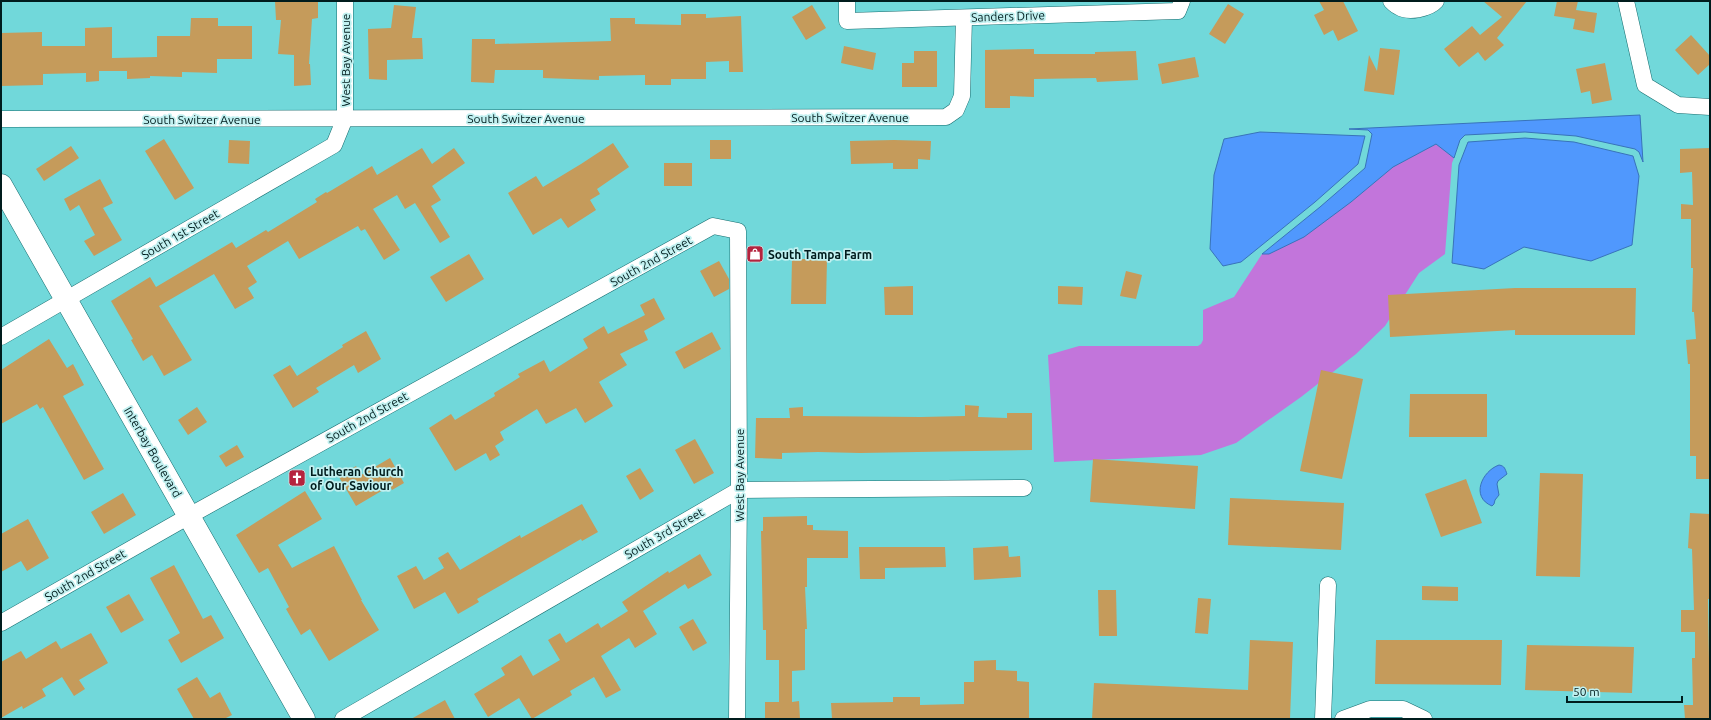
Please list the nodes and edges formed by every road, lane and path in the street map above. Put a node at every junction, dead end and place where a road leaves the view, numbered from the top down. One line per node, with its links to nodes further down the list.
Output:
1 (345, 1): 9 (street, West Bay Avenue)
2 (847, 1): 7 (street, Sanders Drive)
3 (1182, 1): 7 (street, Sanders Drive)
4 (1391, 1): 5 (street)
5 (1436, 1)
6 (1626, 1): 8 (street)
7 (964, 18): 9 (street, South Switzer Avenue)
8 (1710, 107)
9 (345, 118): 10 (street, South Switzer Avenue); 13 (street, South 1st Street)
10 (1, 119)
11 (1, 185): 13 (street, Interbay Boulevard)
12 (738, 232): 16 (street, West Bay Avenue); 17 (street, South 2nd Street)
13 (66, 299): 14 (street, South 1st Street); 17 (street, Interbay Boulevard)
14 (1, 337)
15 (1024, 488): 16 (street, South 3rd Street)
16 (739, 490): 21 (street, South 3rd Street); 22 (street, West Bay Avenue)
17 (189, 516): 19 (street, South 2nd Street); 20 (street, Interbay Boulevard)
18 (1328, 584): 23 (street)
19 (1, 623)
20 (304, 719)
21 (342, 719)
22 (737, 719)
23 (1323, 719)
24 (1343, 719): 25 (street)
25 (1424, 719)

